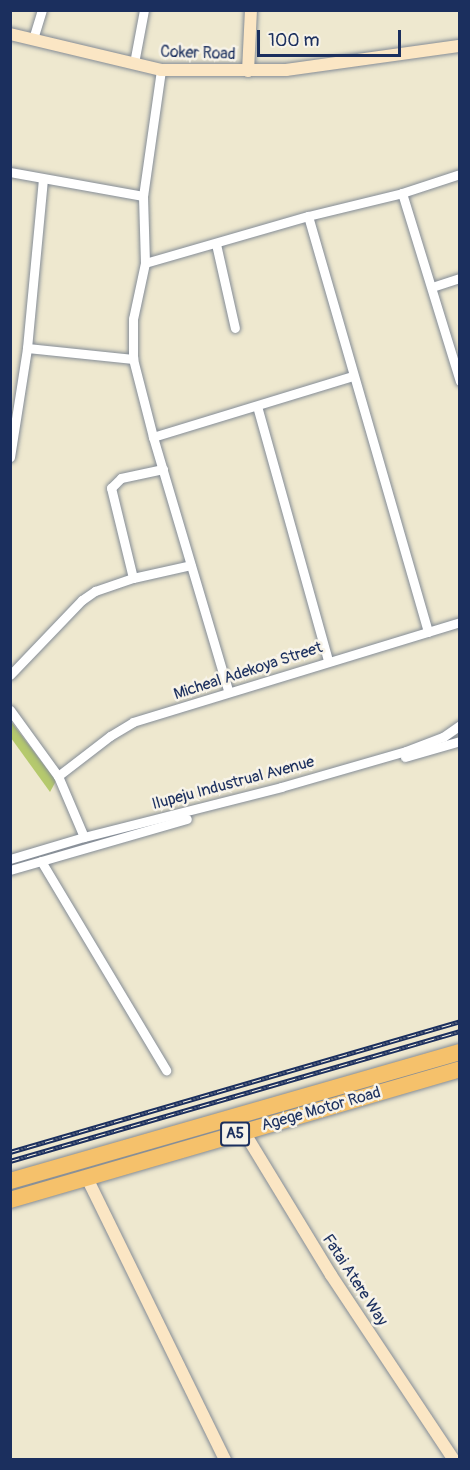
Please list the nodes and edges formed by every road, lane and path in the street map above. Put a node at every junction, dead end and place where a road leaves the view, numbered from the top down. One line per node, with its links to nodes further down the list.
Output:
1 (42, 10): 5 (street)
2 (144, 10): 7 (street)
3 (250, 10): 9 (street)
4 (10, 34): 5 (street, Coker Road)
5 (33, 39): 7 (street, Coker Road)
6 (459, 46): 9 (street, Coker Road)
7 (134, 63): 8 (street, Coker Road)
8 (161, 70): 9 (street, Coker Road); 14 (street)
9 (248, 71)
10 (10, 172): 12 (street)
11 (459, 174): 13 (street)
12 (43, 179): 14 (street); 21 (street)
13 (402, 193): 15 (street); 19 (street)
14 (143, 195): 17 (street)
15 (308, 216): 16 (street); 23 (street)
16 (216, 244): 17 (street); 20 (street)
17 (145, 263): 22 (street)
18 (459, 278): 19 (street)
19 (432, 287): 24 (street)
20 (235, 328)
21 (27, 348): 22 (street); 27 (street)
22 (134, 359): 26 (street)
23 (353, 376): 25 (street); 32 (street)
24 (459, 381)
25 (257, 406): 26 (street); 33 (street)
26 (153, 437): 28 (street)
27 (10, 457)
28 (163, 469): 29 (street); 30 (street)
29 (191, 565): 30 (street); 35 (street)
30 (133, 578): 34 (street)
31 (459, 622): 32 (street, Micheal Adekoya Street)
32 (428, 632): 33 (street, Micheal Adekoya Street)
33 (328, 661): 35 (street, Micheal Adekoya Street)
34 (10, 675)
35 (228, 691): 39 (street, Micheal Adekoya Street)
36 (10, 710): 39 (street)
37 (459, 725): 40 (street, Ilupeju Industrual Avenue)
38 (459, 741): 42 (street, Ilupeju Industrual Avenue)
39 (58, 776): 40 (street)
40 (84, 837): 41 (street, Ilupeju Industrual Avenue)
41 (10, 859)
42 (40, 861): 43 (street, Ilupeju Industrual Avenue); 46 (street)
43 (10, 870)
44 (459, 1052): 47 (highway, Agege Motor Road / A5)
45 (459, 1069): 48 (highway, Agege Motor Road / A5)
46 (166, 1070)
47 (237, 1114): 48 (street, Fatai Atere Way); 50 (highway, Agege Motor Road / A5)
48 (242, 1132): 49 (highway, Agege Motor Road / A5); 53 (street, Fatai Atere Way)
49 (87, 1178): 51 (highway, Agege Motor Road / A5); 52 (street)
50 (10, 1181)
51 (10, 1200)
52 (225, 1460)
53 (454, 1460)

